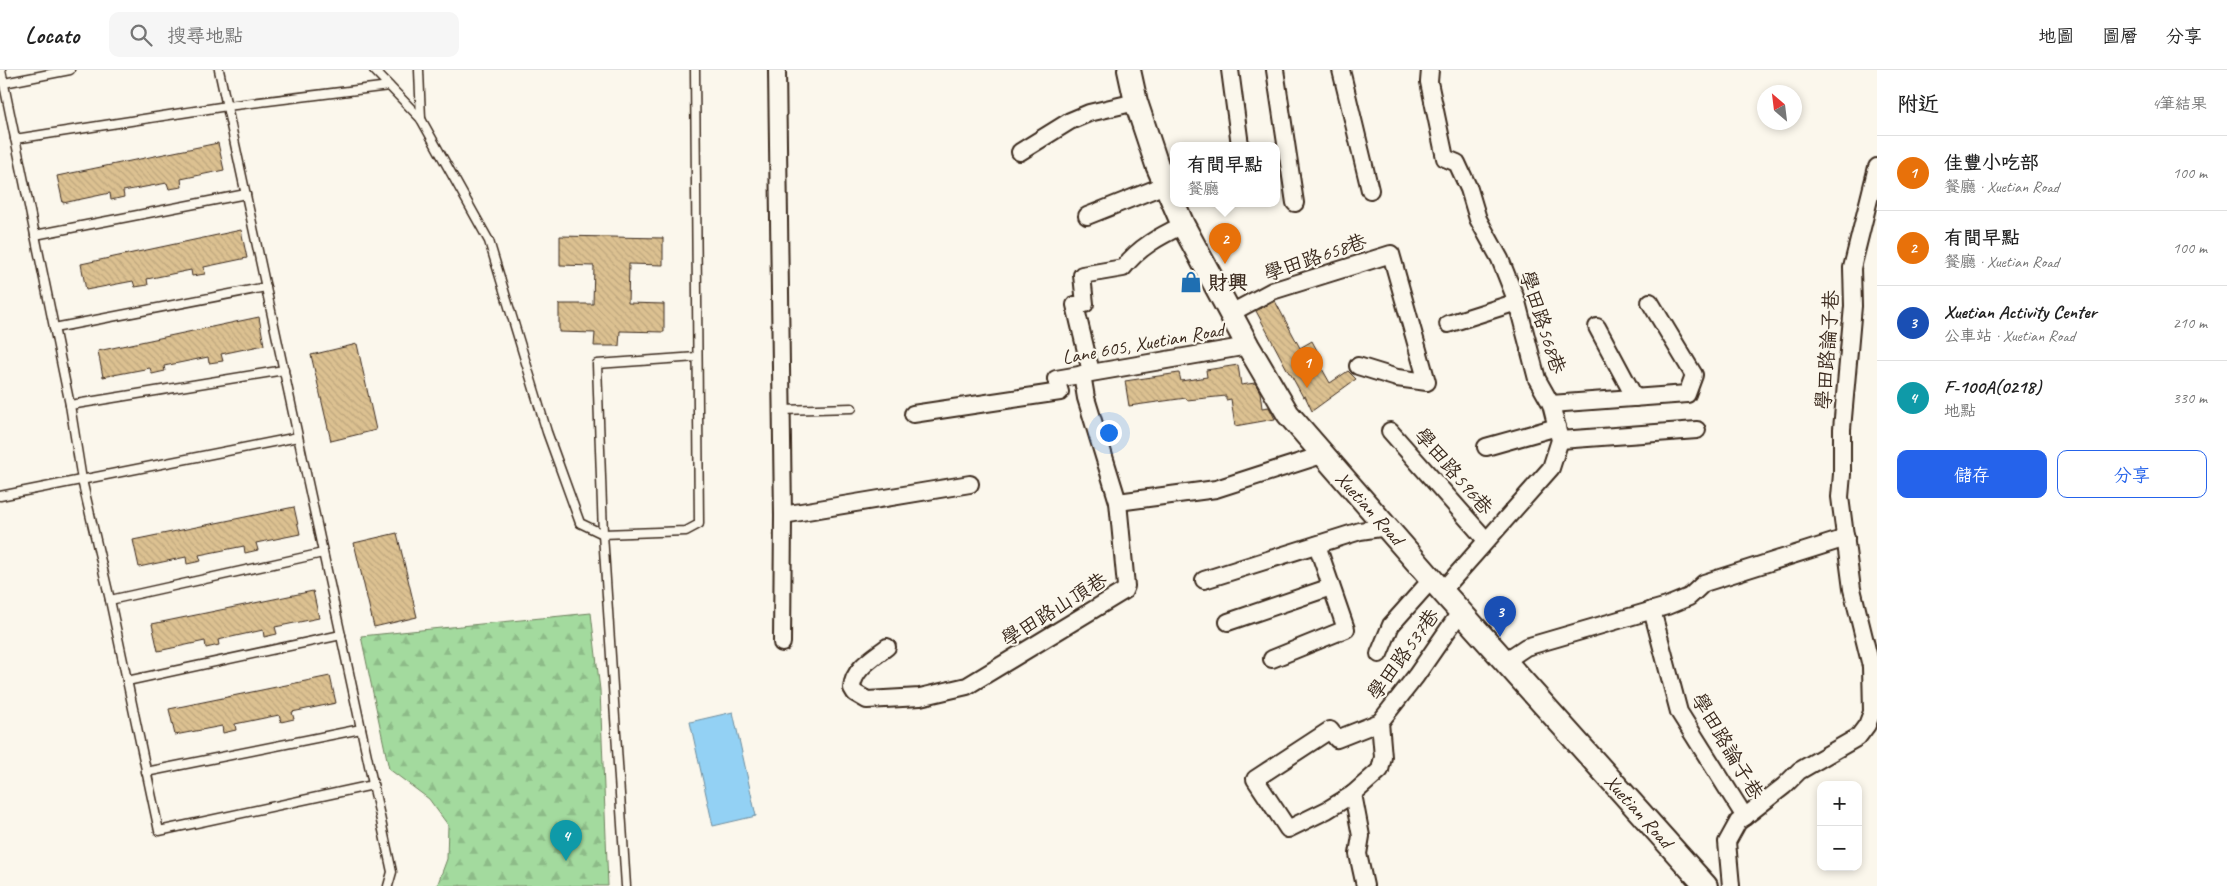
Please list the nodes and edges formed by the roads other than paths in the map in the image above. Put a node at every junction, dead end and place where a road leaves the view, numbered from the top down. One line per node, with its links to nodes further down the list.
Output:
1 (1, 70): 13 (lane)
2 (70, 70): 13 (lane)
3 (219, 70): 16 (lane)
4 (374, 70): 14 (lane)
5 (419, 70): 17 (lane)
6 (695, 70): 39 (lane)
7 (778, 70): 47 (street)
8 (1129, 70): 15 (main road, Xuetian Road)
9 (1230, 70): 19 (street)
10 (1275, 70): 26 (street)
11 (1341, 70): 23 (street)
12 (1430, 70): 32 (street, 學田路568巷)
13 (4, 83): 18 (lane)
14 (389, 86): 16 (lane); 17 (lane)
15 (1136, 102): 20 (street); 22 (main road, Xuetian Road)
16 (227, 106): 18 (lane); 24 (lane)
17 (421, 119): 61 (lane)
18 (15, 139): 30 (lane)
19 (1240, 142)
20 (1020, 152)
21 (1877, 167): 62 (street, 學田路論子巷)
22 (1165, 185): 25 (main road, Xuetian Road); 28 (street)
23 (1370, 190)
24 (246, 194): 30 (lane); 31 (lane)
25 (1170, 196)
26 (1295, 203)
27 (1175, 207): 29 (main road, Xuetian Road)
28 (1087, 216)
29 (1183, 224): 34 (main road, Xuetian Road); 42 (street, 學田路山頂巷)
30 (35, 236): 37 (lane)
31 (266, 287): 37 (lane); 41 (lane)
32 (1517, 302): 35 (street); 44 (street, 學田路568巷)
33 (1650, 302): 43 (street)
34 (1231, 313): 38 (main road, Xuetian Road); 40 (street, 學田路658巷)
35 (1448, 324)
36 (1597, 327): 43 (street)
37 (54, 328): 45 (lane)
38 (1248, 346): 42 (street, Lane 605, Xuetian Road); 54 (main road, Xuetian Road)
39 (697, 357): 61 (lane); 61 (lane)
40 (1358, 366)
41 (284, 370): 45 (lane); 52 (lane)
42 (1087, 373): 48 (street, Lane 605, Xuetian Road); 58 (street, 學田路山頂巷)
43 (1635, 398): 44 (street)
44 (1551, 404): 51 (street, 學田路568巷)
45 (70, 405): 55 (lane)
46 (852, 408): 47 (lane)
47 (781, 410): 59 (street)
48 (913, 414)
49 (1698, 430): 51 (street)
50 (1390, 431): 63 (street, 學田路596巷)
51 (1559, 433): 53 (street); 63 (street)
52 (298, 437): 55 (lane); 65 (lane)
53 (1486, 447)
54 (1322, 455): 58 (street); 60 (main road, Xuetian Road)
55 (82, 480): 57 (lane); 69 (lane)
56 (970, 484): 59 (street)
57 (0, 496)
58 (1118, 502): 75 (street, 學田路山頂巷)
59 (783, 515): 74 (street)
60 (1387, 527): 64 (street); 67 (main road, Xuetian Road)
61 (603, 534): 88 (lane)
62 (1846, 538): 70 (street); 79 (street, 學田路論子巷)
63 (1486, 540): 67 (street)
64 (1317, 545): 66 (street); 68 (street)
65 (323, 553): 69 (lane); 73 (lane)
66 (1204, 580)
67 (1437, 585): 71 (main road, Xuetian Road); 76 (street)
68 (1332, 587): 72 (street); 77 (street)
69 (110, 600): 80 (lane)
70 (1652, 610): 78 (street); 86 (street, 學田路論子巷)
71 (1461, 612): 78 (main road, Xuetian Road); 81 (street, 學田路537巷)
72 (1228, 622)
73 (341, 635): 80 (lane); 82 (lane)
74 (782, 643)
75 (887, 647)
76 (1379, 654)
77 (1272, 659)
78 (1505, 661): 90 (main road, Xuetian Road)
79 (1874, 666): 86 (street, 學田路論子巷)
80 (127, 681): 83 (lane)
81 (1380, 722): 85 (street, 學田路537巷); 85 (street, 學田路537巷)
82 (362, 729): 83 (lane); 84 (lane)
83 (146, 772): 84 (lane)
84 (374, 786): 87 (lane)
85 (1353, 794): 89 (street)
86 (1745, 817): 91 (street, 學田路論子巷)
87 (388, 886)
88 (626, 886)
89 (1365, 886)
90 (1706, 886)
91 (1731, 886)

